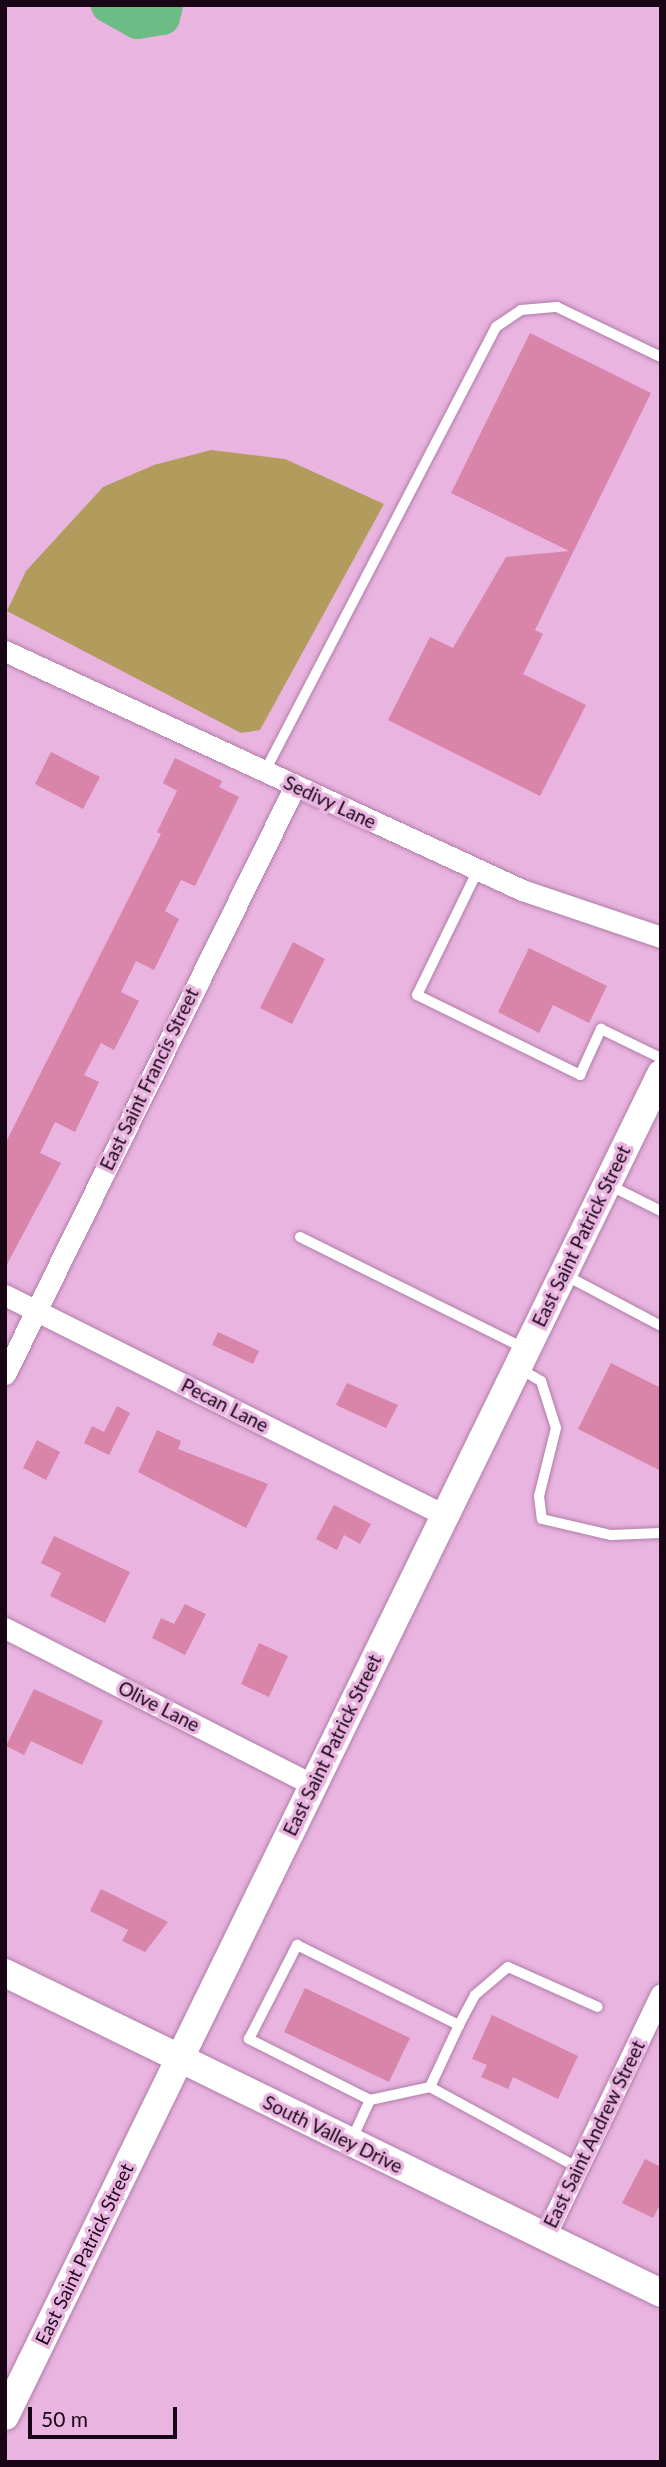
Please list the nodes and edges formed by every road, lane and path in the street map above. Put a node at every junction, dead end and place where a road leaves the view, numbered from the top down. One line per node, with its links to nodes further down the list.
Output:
1 (661, 357): 3 (lane)
2 (5, 651): 3 (street, Sedivy Lane)
3 (265, 772): 4 (street, Sedivy Lane)
4 (295, 786): 5 (street, Sedivy Lane); 14 (street, East Saint Francis Street)
5 (478, 870): 6 (street, Sedivy Lane); 7 (lane)
6 (661, 937)
7 (661, 1058)
8 (661, 1074): 9 (main road, East Saint Patrick Street)
9 (607, 1184): 10 (lane); 12 (main road, East Saint Patrick Street)
10 (661, 1211)
11 (300, 1237): 16 (lane)
12 (562, 1274): 15 (lane); 16 (main road, East Saint Patrick Street)
13 (5, 1295): 14 (street, Pecan Lane)
14 (36, 1311): 17 (street, East Saint Francis Street); 18 (street, Pecan Lane)
15 (661, 1326)
16 (521, 1358): 18 (main road, East Saint Patrick Street); 19 (lane)
17 (5, 1374)
18 (444, 1515): 21 (main road, East Saint Patrick Street)
19 (661, 1533)
20 (5, 1628): 21 (street, Olive Lane)
21 (313, 1785): 26 (main road, East Saint Patrick Street)
22 (5, 1973): 26 (main road, South Valley Drive)
23 (661, 1994): 30 (street, East Saint Andrew Street)
24 (598, 2007): 25 (lane)
25 (459, 2025): 27 (lane); 28 (lane)
26 (177, 2059): 29 (main road, South Valley Drive); 33 (main road, East Saint Patrick Street)
27 (430, 2087): 28 (lane); 30 (lane)
28 (370, 2100): 29 (lane)
29 (350, 2142): 31 (main road, South Valley Drive)
30 (577, 2167): 31 (street, East Saint Andrew Street)
31 (545, 2236): 32 (main road, South Valley Drive)
32 (661, 2293)
33 (5, 2416)

